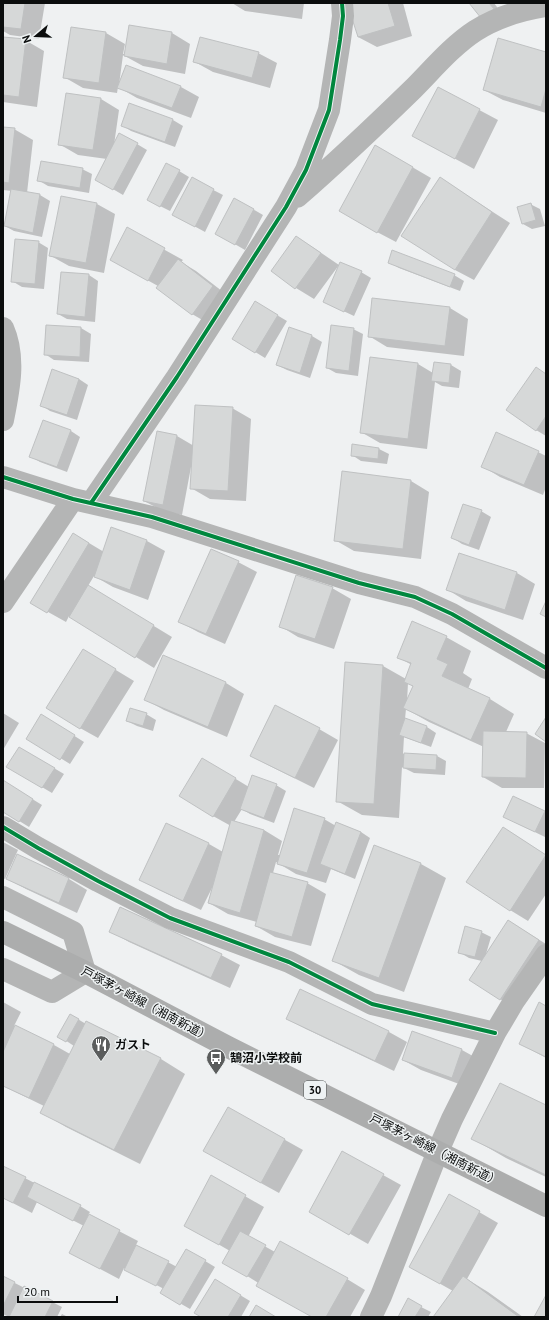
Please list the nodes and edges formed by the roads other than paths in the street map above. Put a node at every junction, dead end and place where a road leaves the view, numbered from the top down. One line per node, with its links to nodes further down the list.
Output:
1 (342, 3): 3 (street)
2 (546, 6): 3 (street)
3 (286, 207): 7 (street)
4 (3, 328): 5 (street)
5 (3, 420)
6 (3, 477): 7 (street)
7 (82, 501): 8 (street); 9 (street)
8 (3, 602)
9 (546, 668)
10 (3, 827): 16 (street)
11 (3, 897): 15 (street)
12 (3, 932): 15 (main road, 戸塚茅ヶ崎線（湘南新道） / 30)
13 (546, 955): 16 (street)
14 (3, 970): 15 (street)
15 (85, 972): 17 (main road, 戸塚茅ヶ崎線（湘南新道） / 30)
16 (495, 1033): 17 (street)
17 (438, 1151): 18 (main road, 戸塚茅ヶ崎線（湘南新道） / 30); 19 (street)
18 (546, 1206)
19 (371, 1317)

